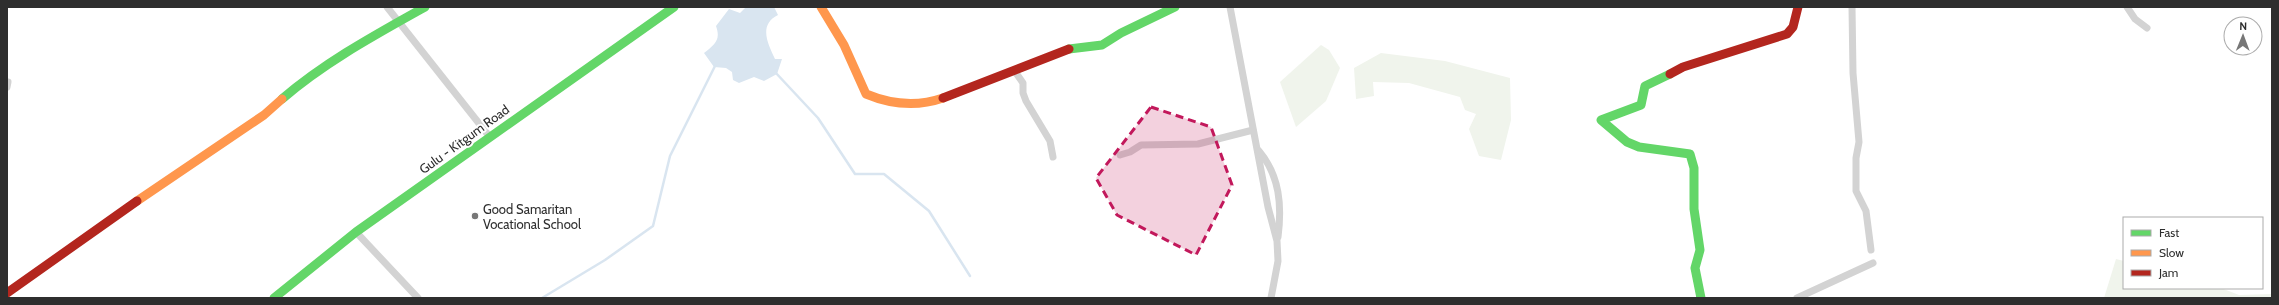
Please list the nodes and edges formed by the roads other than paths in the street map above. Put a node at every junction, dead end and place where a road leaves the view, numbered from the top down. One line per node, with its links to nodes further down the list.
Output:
1 (387, 7): 10 (street)
2 (425, 7): 10 (street)
3 (674, 7): 14 (street, Gulu - Kitgum Road)
4 (821, 7): 12 (street)
5 (1175, 7): 12 (street)
6 (1230, 7): 13 (street)
7 (1798, 7): 27 (street)
8 (1852, 7): 20 (street)
9 (2127, 7): 11 (street)
10 (398, 21): 14 (street); 22 (street)
11 (2147, 28)
12 (1014, 70): 17 (street)
13 (1253, 130): 15 (street); 16 (street)
14 (489, 136): 18 (street, Gulu - Kitgum Road)
15 (1259, 150): 19 (street); 19 (street)
16 (1120, 155)
17 (1053, 157)
18 (356, 232): 24 (street, Gulu - Kitgum Road); 25 (street)
19 (1277, 241): 23 (street)
20 (1871, 250)
21 (1873, 263): 28 (street)
22 (7, 293)
23 (1272, 295): 26 (street)
24 (274, 298)
25 (418, 298)
26 (1278, 298)
27 (1701, 298)
28 (1797, 298)

